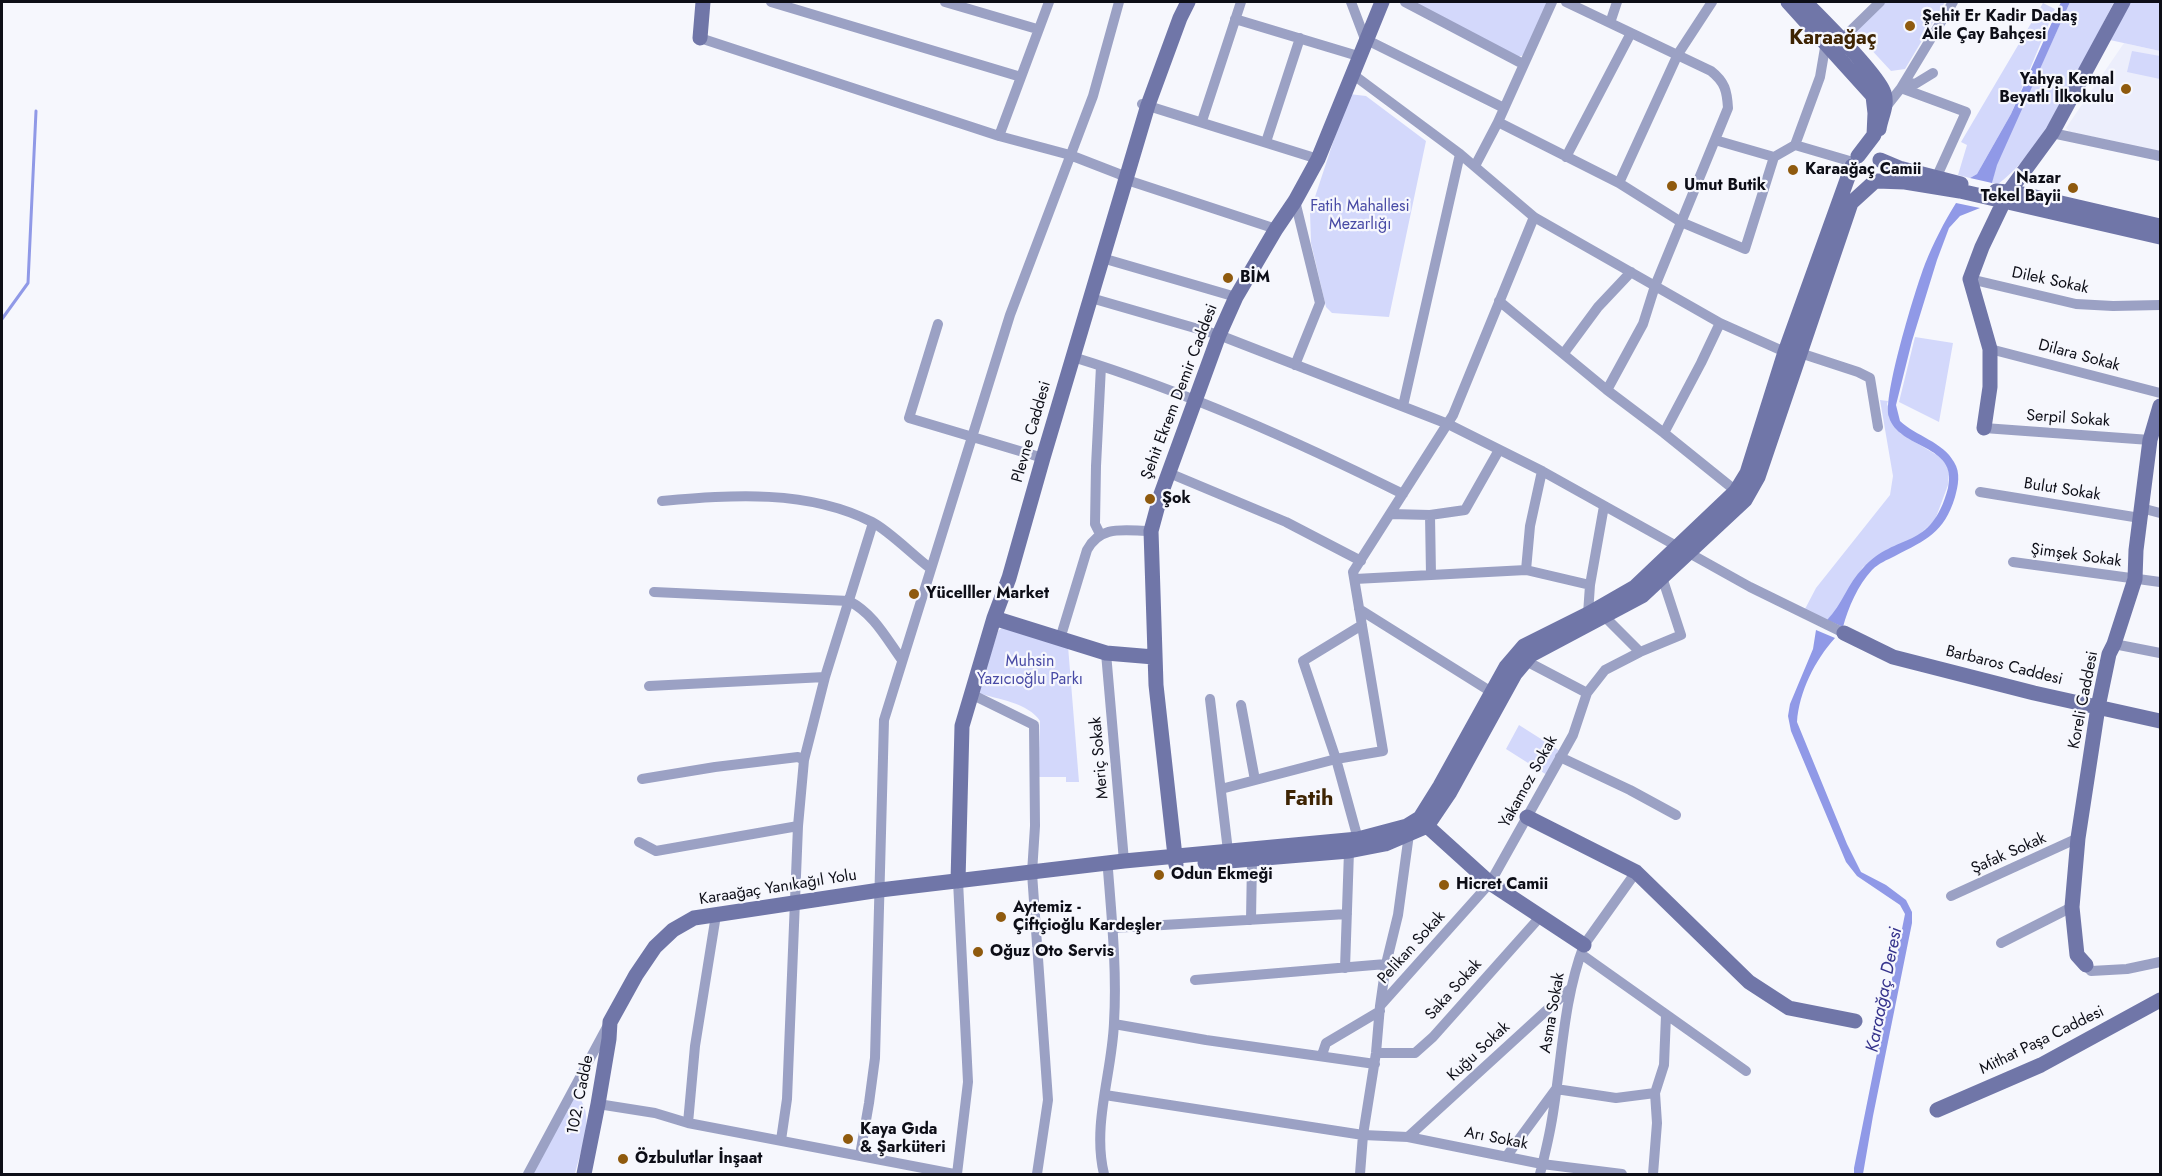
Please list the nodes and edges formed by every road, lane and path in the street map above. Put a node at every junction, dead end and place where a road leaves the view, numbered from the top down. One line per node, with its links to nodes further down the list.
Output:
1 (703, 2): 24 (street)
2 (771, 2): 33 (street)
3 (945, 2): 22 (street)
4 (1049, 2): 22 (street)
5 (1119, 2): 45 (street)
6 (1188, 2): 35 (street, Plevne Caddesi)
7 (1241, 2): 20 (street)
8 (1351, 2): 26 (street)
9 (1382, 2): 26 (street, Şehit Ekrem Demir Caddesi)
10 (1405, 2): 30 (street)
11 (1552, 2): 30 (street)
12 (1566, 2): 21 (street)
13 (1617, 2): 21 (street)
14 (1712, 2): 28 (street)
15 (1788, 2): 27 (street)
16 (1805, 2): 27 (street)
17 (1880, 2): 27 (street)
18 (1953, 2): 34 (street)
19 (2123, 2): 40 (street)
20 (1234, 19): 25 (street); 38 (street)
21 (1610, 23): 23 (street)
22 (1037, 29): 33 (street)
23 (1631, 33): 28 (street); 47 (street)
24 (700, 38): 41 (street)
25 (1300, 38): 29 (street); 43 (street)
26 (1365, 39): 29 (street, Şehit Ekrem Demir Caddesi); 37 (street)
27 (1834, 41): 36 (street); 44 (street); 52 (street)
28 (1678, 54): 42 (street); 56 (street)
29 (1358, 56): 31 (street, Şehit Ekrem Demir Caddesi)
30 (1523, 64): 37 (street)
31 (1351, 73): 50 (street, Şehit Ekrem Demir Caddesi); 51 (street)
32 (1933, 73): 34 (street)
33 (1021, 77): 41 (street)
34 (1903, 85): 36 (street); 53 (street)
35 (1145, 104): 38 (street); 54 (street, Plevne Caddesi)
36 (1886, 107): 49 (street)
37 (1504, 108): 39 (street)
38 (1202, 122): 43 (street)
39 (1498, 122): 47 (street); 51 (street)
40 (2052, 133): 46 (street); 58 (street)
41 (999, 136): 45 (street)
42 (1715, 140): 48 (street); 61 (street)
43 (1266, 142): 50 (street)
44 (1795, 145): 48 (street); 52 (street)
45 (1070, 155): 54 (street); 91 (street)
46 (2160, 156)
47 (1566, 157): 56 (street)
48 (1774, 158): 61 (street)
49 (1879, 158): 52 (street); 53 (street); 55 (street)
50 (1318, 159): 59 (street, Şehit Ekrem Demir Caddesi)
51 (1468, 160): 60 (street); 85 (street)
52 (1854, 162): 55 (street); 78 (street)
53 (1937, 176): 57 (street)
54 (1127, 180): 63 (street); 65 (street, Plevne Caddesi)
55 (1875, 182): 57 (street); 78 (street)
56 (1619, 183): 61 (street)
57 (1962, 188): 58 (street)
58 (2000, 196): 62 (street); 64 (street); 67 (street)
59 (1295, 201): 63 (street, Şehit Ekrem Demir Caddesi); 80 (street)
60 (1534, 217): 66 (street); 71 (street)
61 (1681, 222): 68 (street)
62 (2160, 226)
63 (1276, 229): 69 (street, Şehit Ekrem Demir Caddesi)
64 (2160, 237)
65 (1102, 258): 69 (street); 70 (street, Plevne Caddesi)
66 (1631, 272): 68 (street); 77 (street)
67 (1970, 279): 72 (street, Dilek Sokak); 76 (street)
68 (1655, 286): 73 (street); 82 (street)
69 (1236, 297): 75 (street, Şehit Ekrem Demir Caddesi)
70 (1091, 298): 75 (street); 79 (street, Plevne Caddesi)
71 (1499, 301): 77 (street); 87 (street)
72 (2160, 305)
73 (1720, 323): 78 (street); 90 (street)
74 (938, 324): 91 (street)
75 (1219, 336): 80 (street); 84 (street, Şehit Ekrem Demir Caddesi)
76 (1990, 349): 83 (street, Dilara Sokak); 89 (street)
77 (1564, 353): 82 (street)
78 (1793, 353): 88 (street); 99 (street); 111 (street)
79 (1073, 357): 81 (street); 95 (street, Plevne Caddesi)
80 (1295, 365): 85 (street)
81 (1101, 366): 84 (street); 110 (street)
82 (1607, 390): 90 (street)
83 (2160, 393)
84 (1196, 399): 98 (street, Şehit Ekrem Demir Caddesi); 101 (street)
85 (1403, 406): 87 (street)
86 (2160, 406): 92 (street, Koreli Caddesi)
87 (1448, 424): 93 (street); 101 (street)
88 (1878, 427)
89 (1984, 428): 92 (street, Serpil Sokak)
90 (1664, 433): 99 (street)
91 (973, 437): 95 (street); 114 (street)
92 (2150, 440): 96 (street, Koreli Caddesi)
93 (1500, 450): 97 (street); 107 (street)
94 (2160, 457): 96 (street)
95 (1043, 458): 127 (street, Plevne Caddesi)
96 (2146, 466): 104 (street, Koreli Caddesi)
97 (1542, 471): 103 (street); 115 (street)
98 (1169, 473): 109 (street, Şehit Ekrem Demir Caddesi); 112 (street)
99 (1736, 491): 111 (street)
100 (1980, 492): 104 (street, Bulut Sokak)
101 (1403, 494): 106 (street)
102 (662, 501): 108 (street)
103 (1604, 506): 111 (street); 121 (street)
104 (2140, 513): 105 (street, Bulut Sokak); 119 (street, Koreli Caddesi)
105 (2160, 513)
106 (1390, 514): 107 (street); 112 (street)
107 (1430, 515): 116 (street)
108 (873, 522): 114 (street); 123 (street)
109 (1152, 531): 110 (street); 135 (street, Şehit Ekrem Demir Caddesi)
110 (1100, 534): 130 (street)
111 (1683, 550): 117 (street); 125 (street); 129 (street)
112 (1361, 561): 118 (street)
113 (2013, 562): 119 (street, Şimşek Sokak)
114 (930, 568): 136 (street)
115 (1526, 570): 116 (street); 121 (street)
116 (1431, 575): 118 (street)
117 (1662, 577): 126 (street); 132 (street)
118 (1354, 579): 124 (street)
119 (2135, 579): 120 (street, Şimşek Sokak); 131 (street, Koreli Caddesi)
120 (2160, 582)
121 (1590, 585): 125 (street)
122 (654, 592): 123 (street)
123 (849, 601): 136 (street); 138 (street)
124 (1359, 609): 128 (street); 140 (street)
125 (1588, 614): 140 (street)
126 (1605, 617): 132 (street); 137 (street)
127 (994, 618): 130 (street); 142 (street, Plevne Caddesi)
128 (1362, 625): 148 (street); 148 (street)
129 (1844, 633): 145 (street, Barbaros Caddesi)
130 (1060, 639): 133 (street)
131 (2114, 644): 134 (street); 145 (street, Koreli Caddesi)
132 (1640, 652): 141 (street)
133 (1106, 653): 135 (street); 163 (street, Meriç Sokak)
134 (2160, 653)
135 (1154, 657): 164 (street, Şehit Ekrem Demir Caddesi)
136 (902, 660): 171 (street)
137 (1526, 661): 141 (street); 155 (street)
138 (825, 677): 139 (street); 149 (street)
139 (649, 686)
140 (1492, 693): 155 (street)
141 (1587, 693): 147 (street, Yakamoz Sokak)
142 (971, 694): 168 (street); 169 (street, Plevne Caddesi)
143 (1210, 699): 152 (street)
144 (1241, 705): 151 (street)
145 (2098, 707): 146 (street, Barbaros Caddesi); 158 (street, Koreli Caddesi)
146 (2160, 721)
147 (1560, 757): 153 (street); 154 (street, Yakamoz Sokak)
148 (1336, 759): 151 (street); 160 (street)
149 (804, 760): 150 (street); 156 (street)
150 (642, 779)
151 (1255, 780): 152 (street)
152 (1221, 789): 161 (street)
153 (1676, 815)
154 (1527, 817): 167 (street); 170 (street, Yakamoz Sokak)
155 (1424, 822): 157 (street); 170 (street)
156 (798, 826): 159 (street); 173 (street)
157 (1408, 830): 160 (street); 183 (street)
158 (2078, 838): 172 (street, Şafak Sokak); 174 (street, Koreli Caddesi)
159 (639, 842)
160 (1354, 845): 161 (street); 162 (street); 175 (street)
161 (1228, 851): 164 (street)
162 (1252, 860): 164 (street); 178 (street)
163 (1124, 861): 164 (street); 165 (street)
164 (1176, 861): 166 (street)
165 (1068, 869): 166 (street); 168 (street, Karaağaç Yanıkağıl Yolu)
166 (1108, 870): 179 (street)
167 (1636, 872): 181 (street, Asma Sokak); 191 (street)
168 (1032, 873): 169 (street, Karaağaç Yanıkağıl Yolu); 212 (street)
169 (958, 881): 171 (street, Karaağaç Yanıkağıl Yolu); 211 (street)
170 (1490, 883): 177 (street); 189 (street, Pelikan Sokak)
171 (880, 890): 173 (street, Karaağaç Yanıkağıl Yolu); 206 (street)
172 (1951, 896)
173 (795, 904): 176 (street, Karaağaç Yanıkağıl Yolu); 205 (street)
174 (2072, 907): 180 (street); 184 (street, Koreli Caddesi)
175 (1347, 914): 178 (street); 185 (street)
176 (716, 915): 192 (street, Karaağaç Yanıkağıl Yolu); 202 (street)
177 (1540, 917): 181 (street); 195 (street, Saka Sokak)
178 (1251, 920): 179 (street)
179 (1113, 928): 193 (street)
180 (2001, 943)
181 (1582, 950): 187 (street, Asma Sokak); 190 (street)
182 (2160, 962): 184 (street)
183 (1386, 964): 185 (street); 189 (street)
184 (2086, 965)
185 (1345, 968): 186 (street)
186 (1195, 980)
187 (1570, 988): 197 (street, Asma Sokak); 204 (street, Kuğu Sokak)
188 (2160, 1000): 201 (street, Mithat Paşa Caddesi)
189 (1380, 1009): 194 (street, Pelikan Sokak); 195 (street)
190 (1666, 1015): 196 (street); 198 (street)
191 (1855, 1021)
192 (610, 1022): 200 (street, 102. Cadde); 209 (street, Karaağaç Yanıkağıl Yolu)
193 (1114, 1024): 194 (street, Saka Sokak); 199 (street)
194 (1322, 1055): 195 (street, Saka Sokak)
195 (1376, 1058): 203 (street)
196 (1746, 1071)
197 (1556, 1089): 198 (street); 207 (street); 208 (street, Asma Sokak)
198 (1655, 1093): 216 (street)
199 (1105, 1095): 203 (street, Arı Sokak); 213 (street)
200 (598, 1104): 202 (street); 210 (street, 102. Cadde)
201 (1937, 1110)
202 (687, 1123): 205 (street)
203 (1363, 1135): 204 (street, Arı Sokak); 214 (street)
204 (1408, 1137): 207 (street, Arı Sokak)
205 (781, 1140): 206 (street)
206 (860, 1155): 211 (street)
207 (1506, 1157): 208 (street, Arı Sokak)
208 (1541, 1169): 215 (street, Arı Sokak)
209 (528, 1174)
210 (584, 1174)
211 (956, 1174)
212 (1037, 1174)
213 (1107, 1174)
214 (1360, 1174)
215 (1622, 1174)
216 (1653, 1174)

